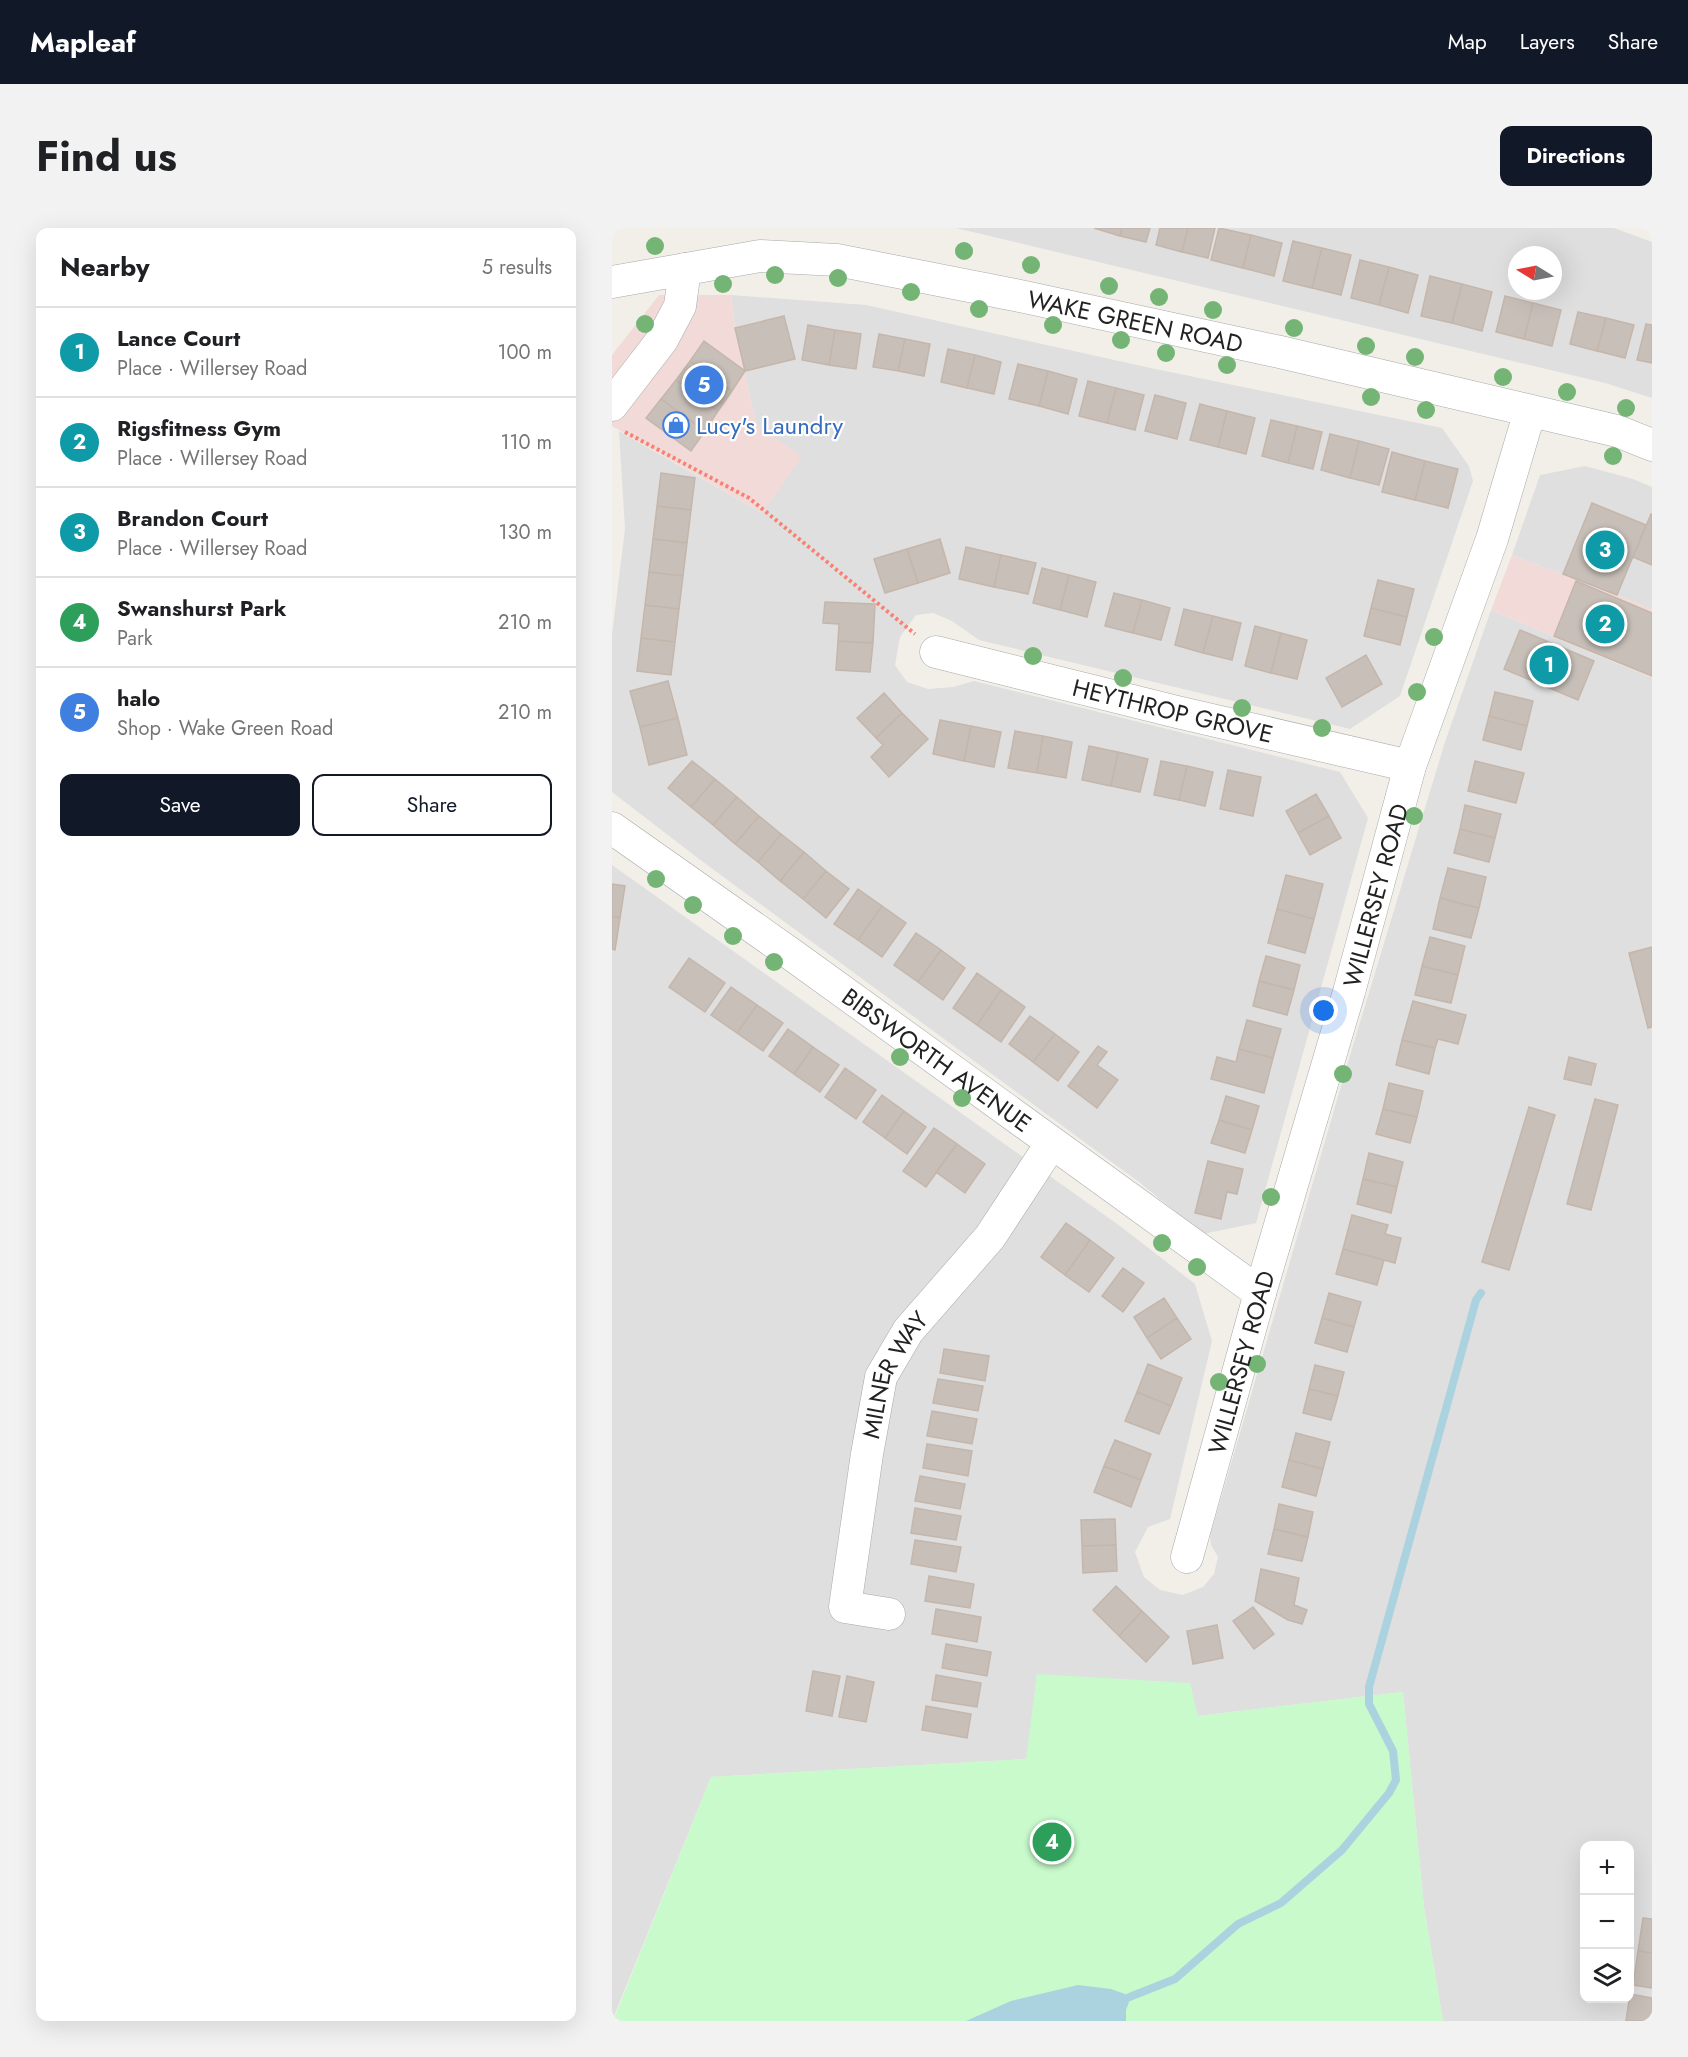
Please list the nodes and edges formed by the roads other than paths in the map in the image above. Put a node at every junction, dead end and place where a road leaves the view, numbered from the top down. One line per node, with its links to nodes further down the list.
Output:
1 (685, 269): 2 (street, WAKE GREEN ROAD); 3 (street, WAKE GREEN ROAD); 4 (street)
2 (612, 282)
3 (1530, 411): 5 (street, WAKE GREEN ROAD); 7 (street, WILLERSEY ROAD)
4 (615, 417)
5 (1652, 445)
6 (936, 652): 7 (street, HEYTHROP GROVE)
7 (1410, 766): 10 (street, WILLERSEY ROAD)
8 (612, 828): 9 (street, BIBSWORTH AVENUE)
9 (1052, 1144): 10 (street, BIBSWORTH AVENUE); 12 (street, MILNER WAY)
10 (1260, 1293): 11 (street, WILLERSEY ROAD)
11 (1187, 1557)
12 (889, 1614)

